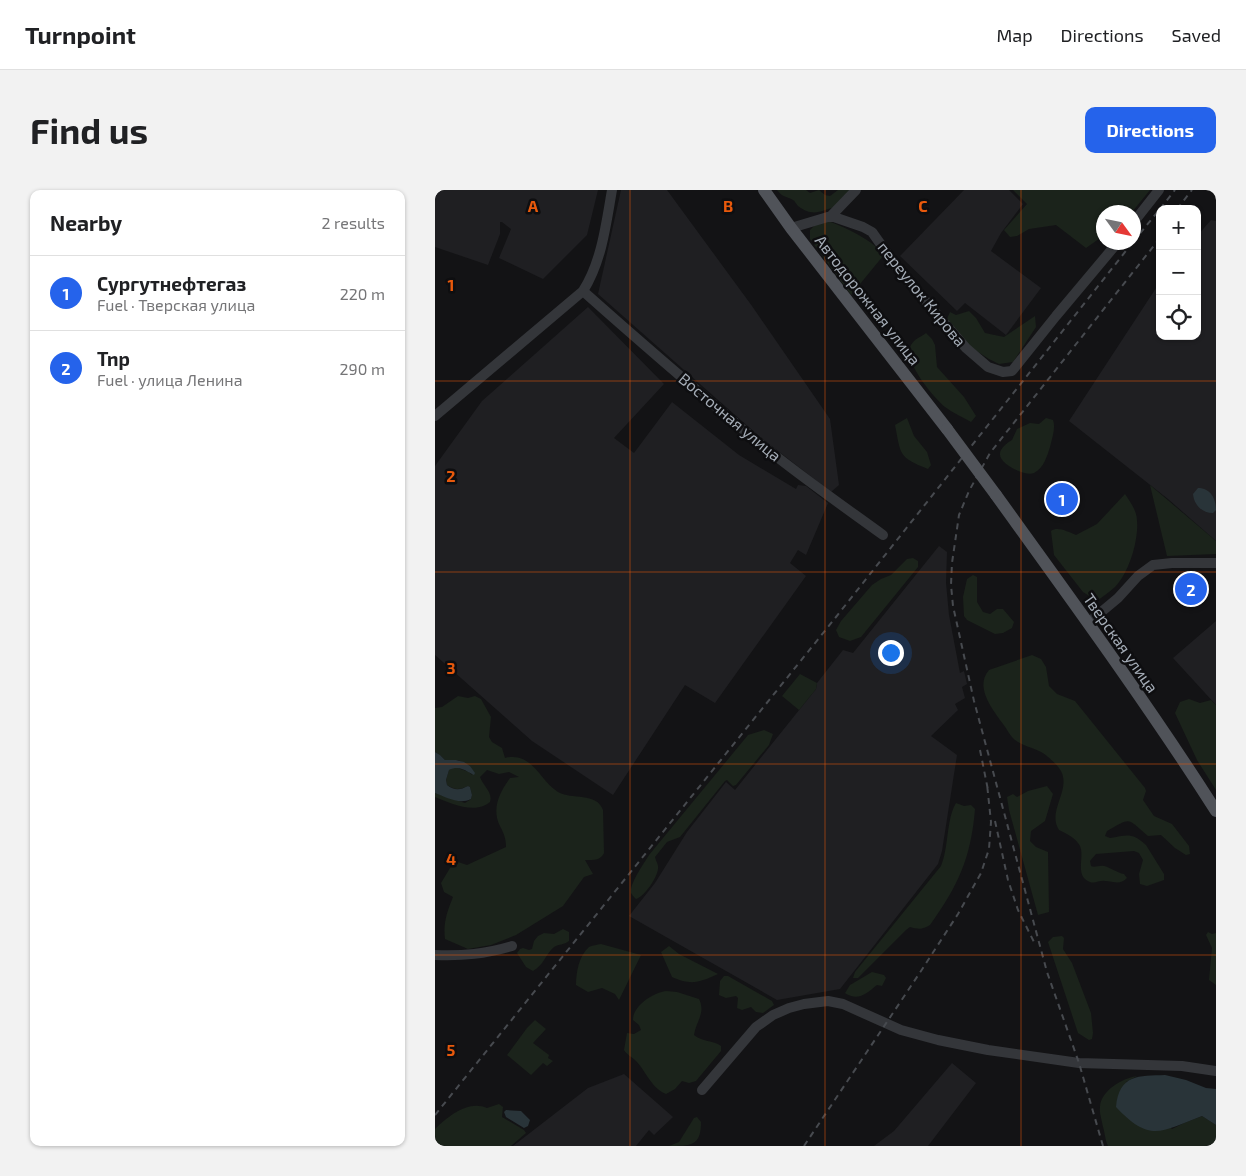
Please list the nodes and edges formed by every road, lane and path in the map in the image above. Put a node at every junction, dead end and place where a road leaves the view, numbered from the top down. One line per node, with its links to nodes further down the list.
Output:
1 (612, 190): 9 (street)
2 (764, 190): 7 (main road, Автодорожная улица)
3 (856, 190): 6 (street)
4 (1159, 190): 5 (street)
5 (1141, 213)
6 (831, 216): 7 (street); 8 (street, переулок Кирова)
7 (791, 228): 11 (main road, Автодорожная улица, bridge)
8 (1111, 250)
9 (583, 291): 10 (street); 12 (street, Восточная улица)
10 (435, 416)
11 (996, 495): 14 (main road, Тверская улица)
12 (883, 535)
13 (1216, 563): 14 (street)
14 (1088, 623): 15 (main road, Тверская улица)
15 (1216, 811)
16 (512, 946): 17 (street)
17 (435, 955)
18 (1216, 1071): 19 (street)
19 (702, 1090)

